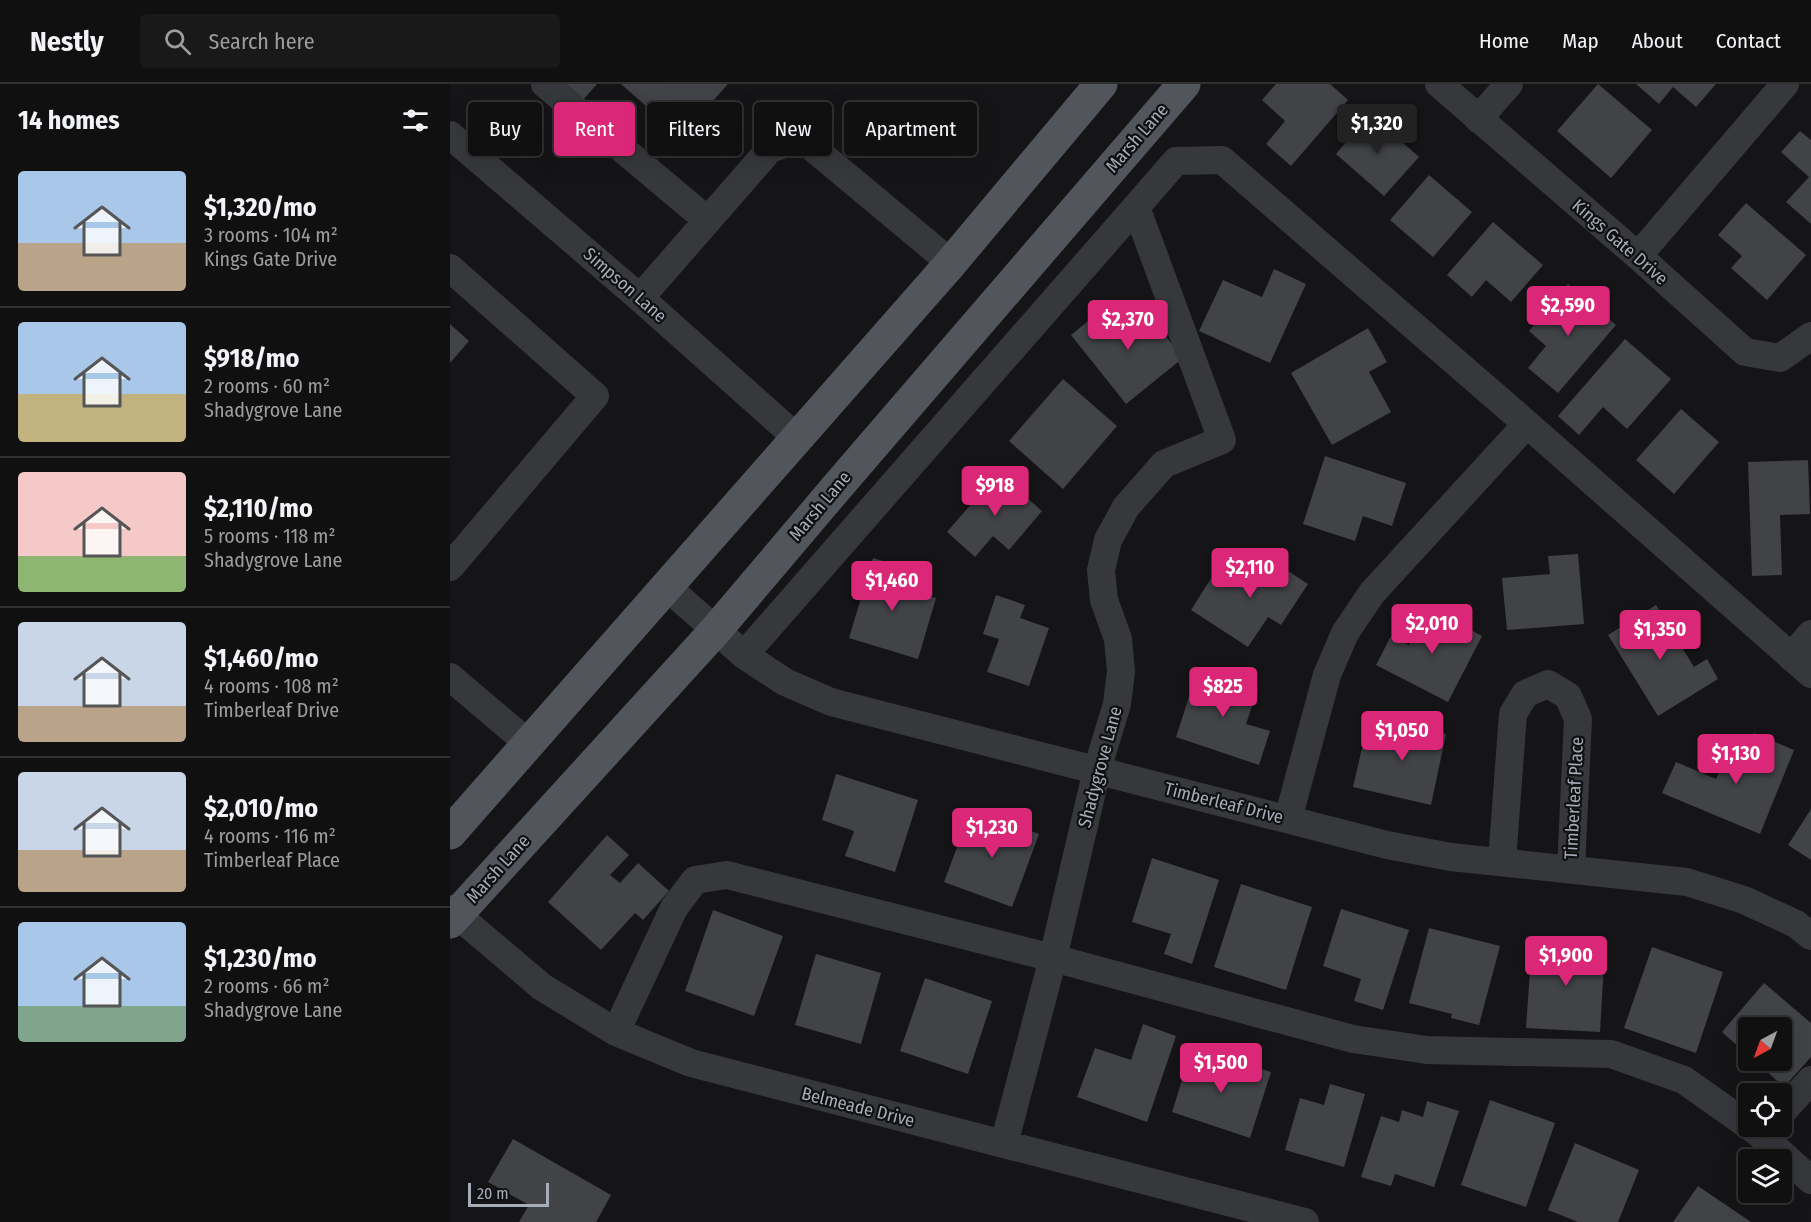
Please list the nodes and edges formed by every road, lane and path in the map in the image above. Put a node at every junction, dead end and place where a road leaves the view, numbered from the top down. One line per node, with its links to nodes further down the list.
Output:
1 (545, 84): 10 (street)
2 (1101, 84): 12 (main road)
3 (1184, 84): 20 (main road, Marsh Lane)
4 (1439, 84): 7 (street, Kings Gate Drive)
5 (1509, 84): 7 (street)
6 (1785, 84): 11 (street)
7 (1478, 119): 11 (street, Kings Gate Drive)
8 (450, 135): 14 (street, Simpson Lane)
9 (1136, 207): 16 (street); 22 (street); 26 (street, Shadygrove Lane)
10 (707, 220): 12 (street); 14 (street)
11 (1638, 256): 15 (street, Kings Gate Drive)
12 (951, 263): 17 (main road)
13 (450, 268): 18 (street)
14 (640, 298): 17 (street, Simpson Lane)
15 (1811, 336)
16 (1527, 424): 23 (street); 27 (street)
17 (797, 438): 19 (main road)
18 (450, 567)
19 (667, 587): 20 (street, Timberleaf Drive); 25 (main road)
20 (715, 631): 22 (street, Timberleaf Drive); 31 (main road, Marsh Lane)
21 (1811, 634): 23 (street)
22 (744, 655): 26 (street, Timberleaf Drive)
23 (1801, 666)
24 (450, 677): 25 (street)
25 (529, 744): 28 (main road)
26 (1097, 770): 27 (street, Timberleaf Drive); 33 (street, Shadygrove Lane)
27 (1288, 819): 29 (street, Timberleaf Drive)
28 (450, 833)
29 (1502, 861): 30 (street, Timberleaf Drive); 30 (street, Timberleaf Place)
30 (1571, 868): 32 (street, Timberleaf Drive)
31 (452, 915): 34 (street, Belmeade Drive)
32 (1811, 936)
33 (1053, 958): 34 (street); 37 (street); 39 (street, Shadygrove Lane)
34 (616, 1032): 39 (street, Belmeade Drive)
35 (1811, 1080): 36 (street)
36 (1792, 1101)
37 (1738, 1116)
38 (1765, 1137): 40 (street)
39 (1004, 1144): 41 (street, Belmeade Drive)
40 (1811, 1180)
41 (1305, 1222)

